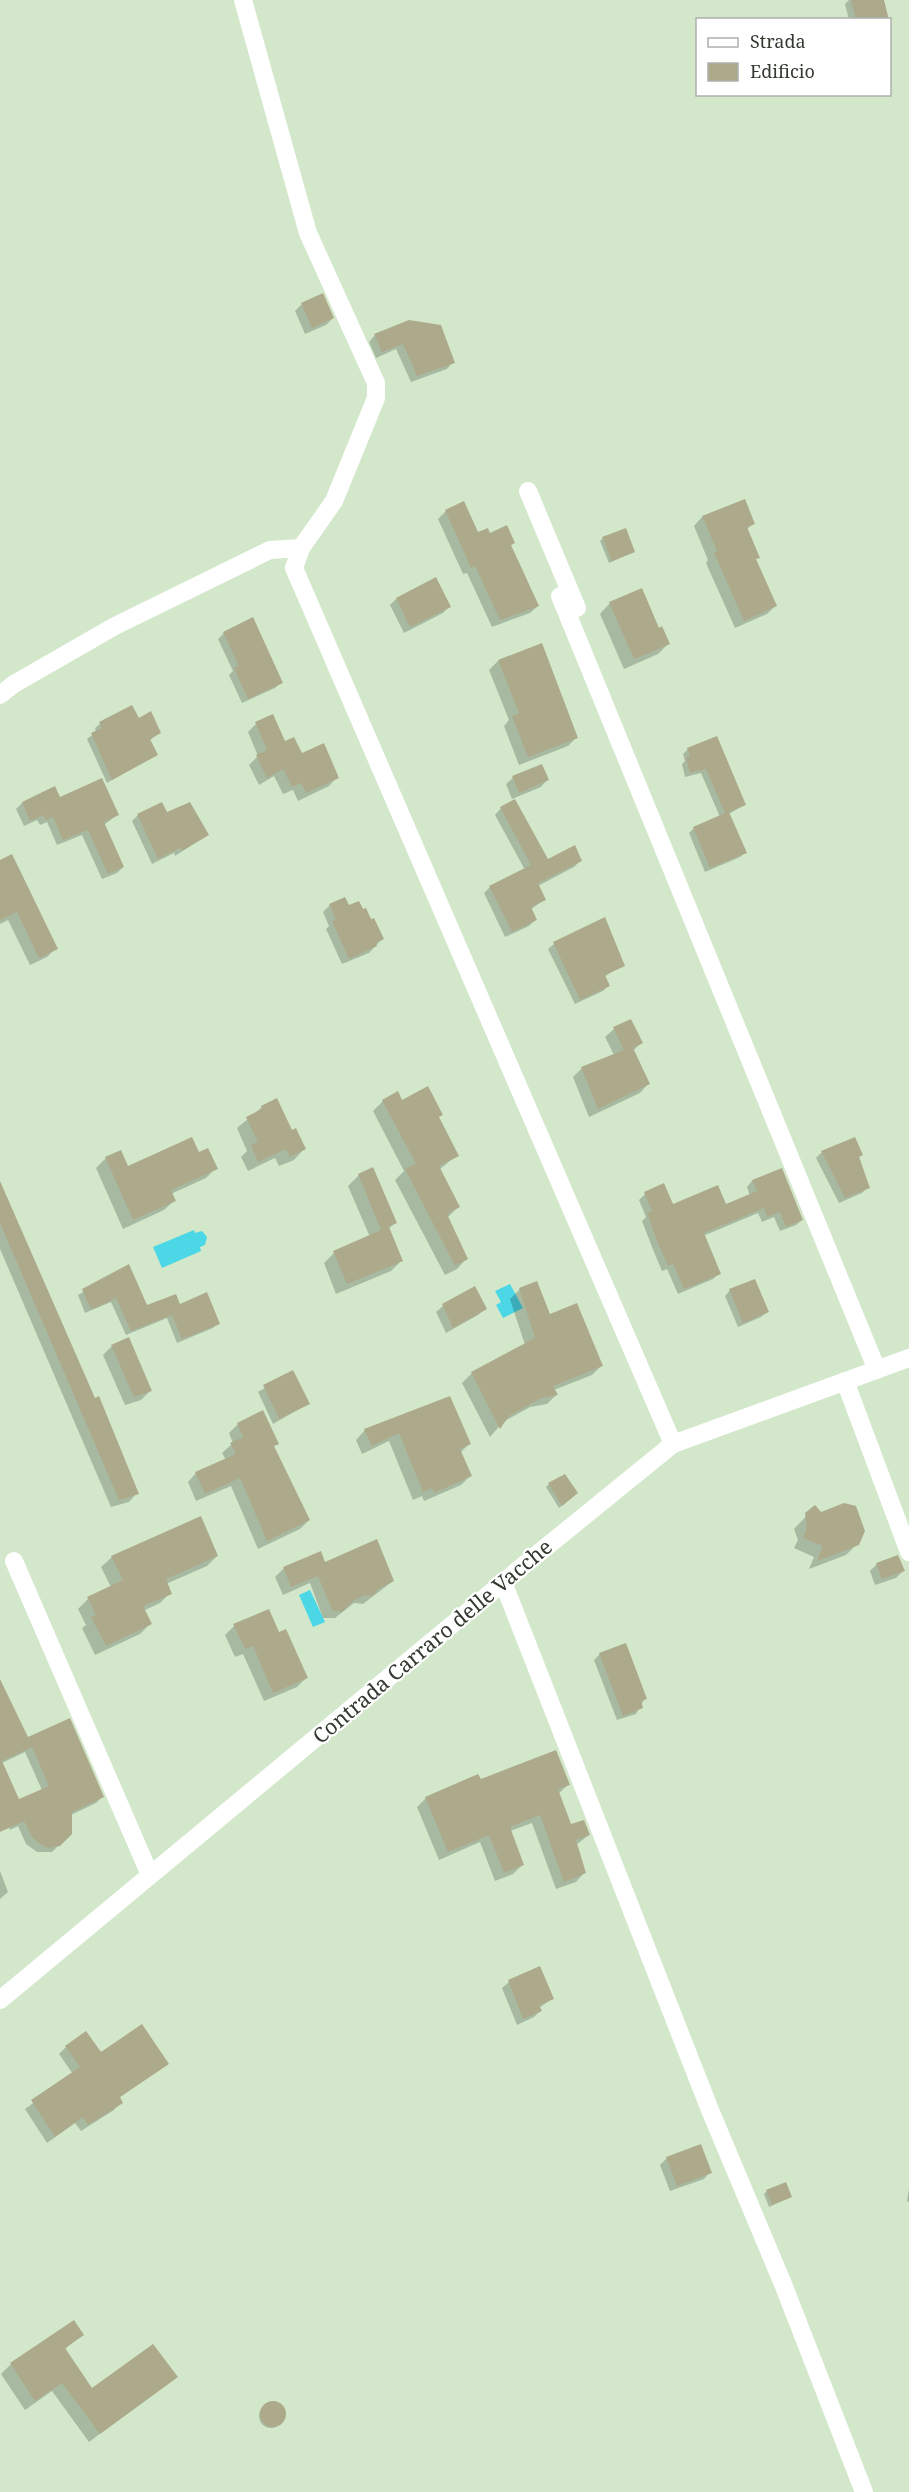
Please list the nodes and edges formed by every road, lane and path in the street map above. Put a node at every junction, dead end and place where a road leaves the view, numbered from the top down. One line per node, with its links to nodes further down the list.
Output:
1 (243, 0): 3 (street)
2 (528, 491): 5 (street)
3 (301, 548): 6 (street); 10 (street)
4 (560, 596): 5 (street)
5 (596, 683): 8 (street)
6 (0, 695)
7 (909, 1358): 8 (street, Contrada Carraro delle Vacche)
8 (877, 1370): 9 (street, Contrada Carraro delle Vacche)
9 (845, 1381): 10 (street, Contrada Carraro delle Vacche); 11 (street)
10 (673, 1444): 13 (street, Contrada Carraro delle Vacche)
11 (909, 1552)
12 (14, 1561): 14 (street)
13 (503, 1582): 14 (street, Contrada Carraro delle Vacche); 16 (street)
14 (150, 1875): 15 (street, Contrada Carraro delle Vacche)
15 (0, 2000)
16 (864, 2492)

